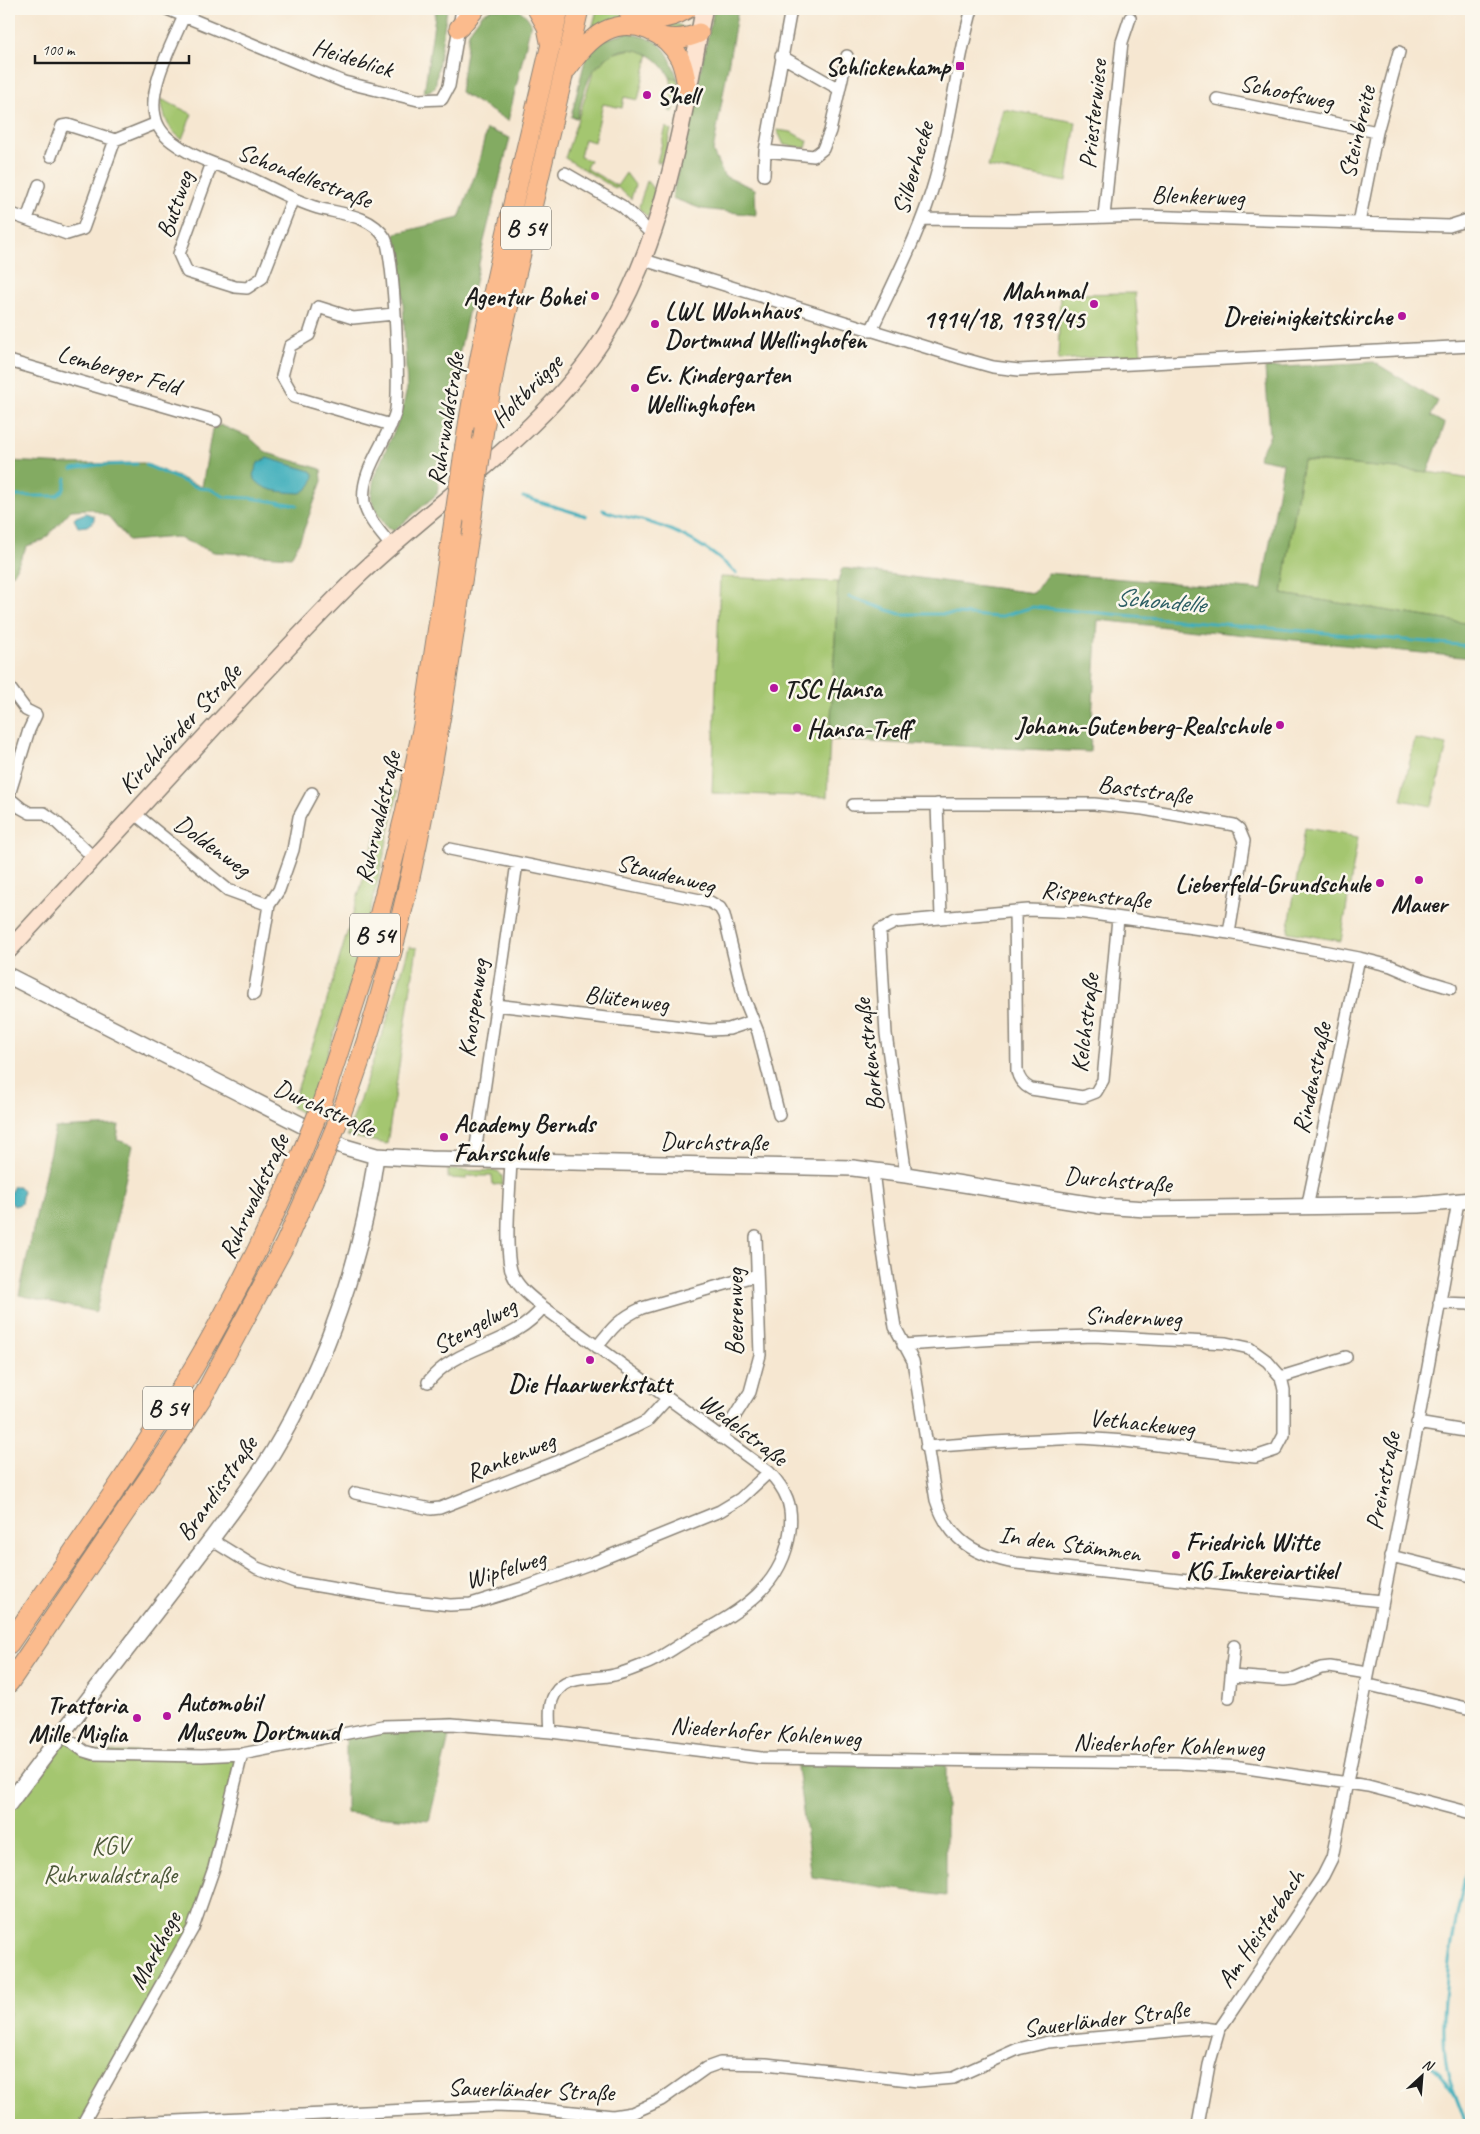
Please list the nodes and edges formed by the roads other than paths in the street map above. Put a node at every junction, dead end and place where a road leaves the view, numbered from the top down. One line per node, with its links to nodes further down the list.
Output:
1 (167, 9): 12 (street, Heideblick)
2 (462, 9): 15 (street, Heideblick)
3 (475, 9): 15 (highway)
4 (537, 9): 18 (highway)
5 (559, 9): 18 (highway, Ruhrwaldstraße / B 54)
6 (579, 9): 22 (highway, Ruhrwaldstraße / B 54)
7 (627, 9): 13 (highway)
8 (687, 9): 13 (highway)
9 (704, 9): 16 (main road, Holtbrügge)
10 (790, 9): 20 (street)
11 (972, 9): 38 (street, Silberhecke)
12 (184, 16): 15 (street, Heideblick); 26 (street)
13 (669, 18): 16 (highway)
14 (1130, 18): 37 (street, Priesterwiese)
15 (459, 28)
16 (699, 32): 17 (highway); 24 (main road, Holtbrügge)
17 (662, 37): 22 (highway); 24 (highway)
18 (550, 49): 102 (highway, Ruhrwaldstraße / B 54, bridge)
19 (1399, 52): 27 (street, Steinbreite)
20 (781, 56): 23 (street); 29 (street)
21 (847, 56): 23 (street)
22 (563, 75): 106 (highway, Ruhrwaldstraße / B 54, bridge)
23 (839, 89): 29 (street)
24 (688, 93): 42 (main road, Holtbrügge)
25 (1217, 99): 27 (street, Schoofsweg)
26 (157, 123): 28 (street); 31 (street, Schondellestraße)
27 (1377, 132): 41 (street, Steinbreite)
28 (115, 140): 30 (street); 40 (street)
29 (765, 151): 33 (street)
30 (51, 156)
31 (212, 163): 35 (street, Schondellestraße); 35 (street, Buttweg)
32 (565, 173): 42 (street)
33 (764, 175)
34 (39, 185): 40 (street)
35 (293, 198): 44 (street, Schondellestraße)
36 (9, 213): 40 (street)
37 (1104, 216): 38 (street, Blenkerweg); 41 (street, Blenkerweg)
38 (922, 219): 45 (street, Silberhecke)
39 (1471, 219): 41 (street, Blenkerweg)
40 (27, 220)
41 (1358, 223)
42 (653, 235): 43 (main road, Holtbrügge)
43 (644, 260): 45 (street); 50 (main road, Holtbrügge)
44 (394, 314): 49 (street, Schondellestraße); 49 (street)
45 (871, 331): 46 (street)
46 (1471, 346)
47 (9, 361): 48 (street, Lemberger Feld)
48 (216, 421)
49 (391, 425): 50 (street, Schondellestraße)
50 (392, 547): 56 (main road, Kirchhörder Straße)
51 (9, 687): 53 (street)
52 (312, 793): 60 (street, Doldenweg)
53 (9, 797): 58 (street)
54 (938, 804): 55 (street, Baststraße); 62 (street); 65 (street, Baststraße)
55 (853, 805)
56 (134, 814): 58 (main road, Kirchhörder Straße); 60 (street, Doldenweg)
57 (450, 849): 59 (street, Staudenweg)
58 (94, 858): 66 (main road, Kirchhörder Straße)
59 (517, 863): 71 (street, Knospenweg); 72 (street, Staudenweg)
60 (269, 906): 70 (street, Doldenweg)
61 (1015, 911): 62 (street, Rispenstraße); 63 (street, Rispenstraße); 63 (street, Kelchstraße)
62 (941, 917): 64 (street, Rispenstraße)
63 (1118, 918): 65 (street, Rispenstraße)
64 (880, 930): 78 (street, Borkenstraße)
65 (1229, 932): 67 (street, Rispenstraße)
66 (9, 950)
67 (1359, 958): 69 (street, Rispenstraße); 80 (street, Rindenstraße)
68 (9, 976): 74 (street, Durchstraße)
69 (1452, 988)
70 (254, 994)
71 (496, 1005): 72 (street, Blütenweg); 75 (street, Knospenweg)
72 (753, 1021): 73 (street, Staudenweg)
73 (779, 1115)
74 (376, 1156): 75 (street, Durchstraße); 98 (street, Brandisstraße)
75 (474, 1160): 76 (street, Durchstraße)
76 (511, 1161): 77 (street, Durchstraße); 85 (street, Wedelstraße)
77 (873, 1171): 78 (street, Durchstraße); 86 (street, In den Stämmen)
78 (906, 1174): 80 (street, Durchstraße)
79 (1465, 1201): 80 (street, Durchstraße); 83 (street, Preinstraße)
80 (1307, 1208)
81 (756, 1238): 82 (street, Beerenweg)
82 (757, 1275): 87 (street); 94 (street, Beerenweg)
83 (1439, 1303): 84 (street); 92 (street, Preinstraße)
84 (1471, 1304)
85 (543, 1307): 87 (street, Wedelstraße); 90 (street, Stengelweg)
86 (903, 1345): 89 (street, Sindernweg); 95 (street, In den Stämmen)
87 (597, 1347): 91 (street, Wedelstraße)
88 (1346, 1357): 89 (street)
89 (1280, 1377): 95 (street, Vethackeweg)
90 (428, 1382)
91 (668, 1399): 94 (street, Wedelstraße); 97 (street, Rankenweg)
92 (1417, 1423): 93 (street); 99 (street, Preinstraße)
93 (1471, 1432)
94 (721, 1438): 96 (street, Wedelstraße)
95 (926, 1447): 101 (street, In den Stämmen)
96 (769, 1472): 98 (street, Wipfelweg); 109 (street, Wedelstraße)
97 (355, 1493)
98 (210, 1540): 110 (street, Brandisstraße)
99 (1391, 1556): 100 (street); 101 (street, Preinstraße)
100 (1471, 1576)
101 (1382, 1601): 105 (street, Preinstraße)
102 (9, 1644)
103 (1234, 1646): 104 (street)
104 (1232, 1676): 105 (street); 107 (street)
105 (1366, 1679): 108 (street); 112 (street, Preinstraße)
106 (9, 1683)
107 (1229, 1697)
108 (1471, 1709)
109 (551, 1732): 111 (street, Niederhofer Kohlenweg); 112 (street, Niederhofer Kohlenweg)
110 (62, 1735): 111 (street, Niederhofer Kohlenweg); 113 (street, Brandisstraße)
111 (242, 1754): 116 (street, Markhege)
112 (1346, 1782): 114 (street, Niederhofer Kohlenweg); 115 (street, Am Heisterbach)
113 (9, 1804)
114 (1471, 1813)
115 (1218, 2030): 117 (street, Sauerländer Straße); 118 (street, Am Heisterbach)
116 (82, 2125)
117 (90, 2125)
118 (1198, 2125)

